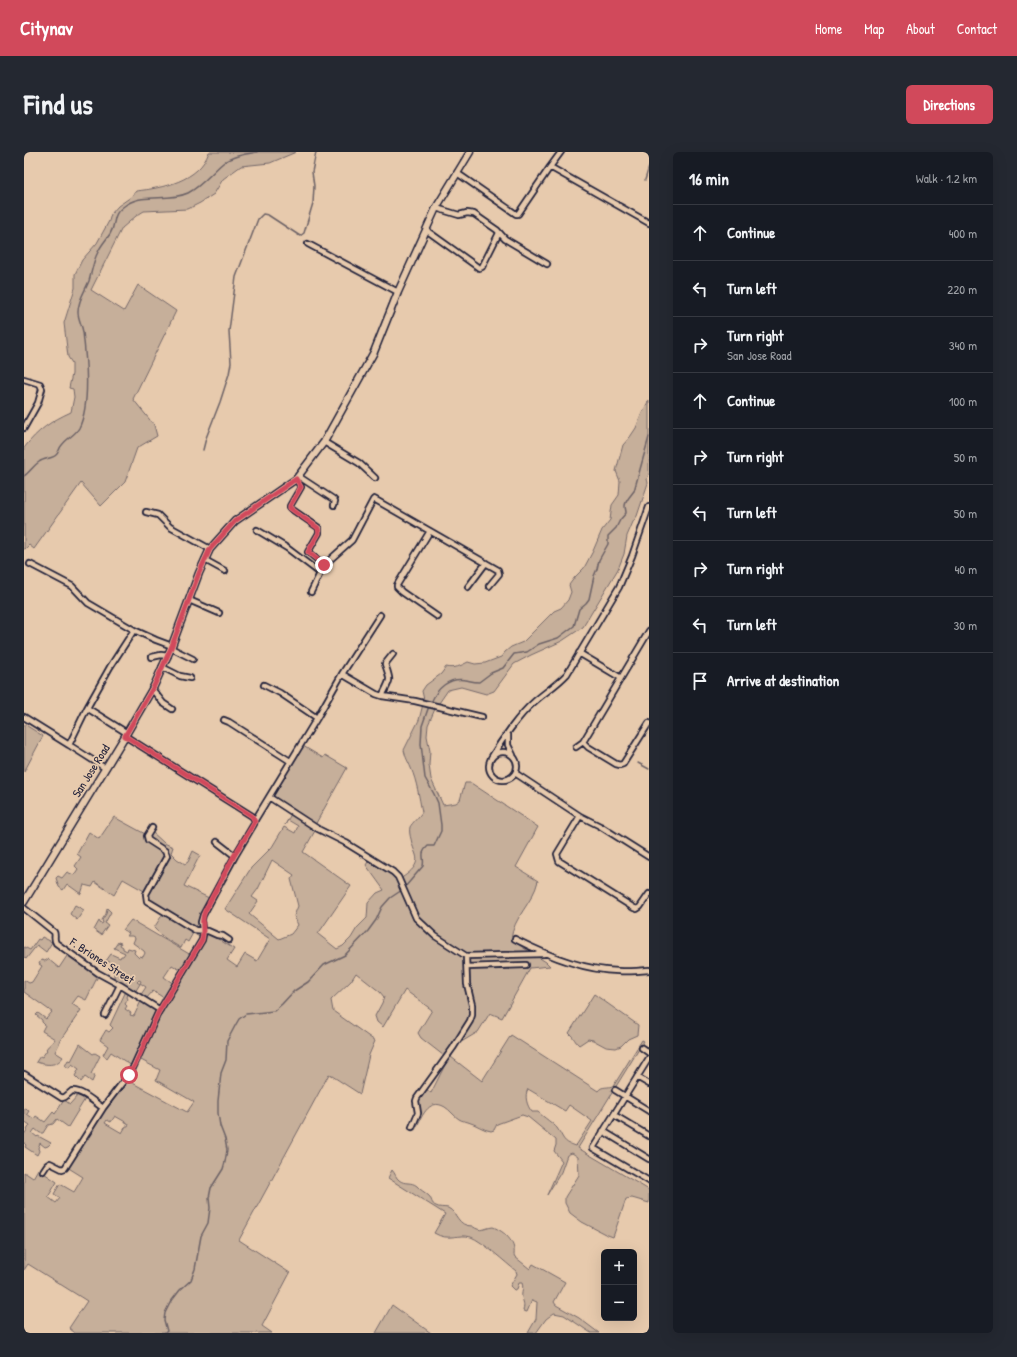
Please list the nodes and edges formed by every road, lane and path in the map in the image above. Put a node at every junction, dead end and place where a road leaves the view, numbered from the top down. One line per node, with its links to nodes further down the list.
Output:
1 (470, 152): 4 (street, San Jose Road)
2 (561, 152): 3 (street)
3 (550, 167): 4 (street); 6 (street)
4 (457, 173): 5 (street, San Jose Road)
5 (436, 208): 7 (street, San Jose Road); 8 (street)
6 (649, 223)
7 (426, 230): 8 (street); 11 (street, San Jose Road)
8 (499, 233): 10 (street)
9 (308, 244): 11 (street)
10 (547, 264)
11 (398, 292): 14 (street, San Jose Road)
12 (24, 379): 13 (street)
13 (24, 428)
14 (324, 442): 15 (street, San Jose Road); 16 (street)
15 (297, 478): 17 (street); 22 (street, San Jose Road); 26 (street)
16 (375, 478)
17 (334, 505)
18 (649, 507): 39 (street)
19 (146, 512): 22 (street)
20 (257, 530): 28 (street)
21 (430, 531): 24 (street); 26 (street); 35 (street)
22 (210, 549): 23 (street, San Jose Road)
23 (205, 560): 27 (street); 32 (street, San Jose Road)
24 (486, 563): 29 (street); 30 (street)
25 (30, 564): 36 (street)
26 (324, 565): 28 (street)
27 (225, 571)
28 (320, 573): 31 (street)
29 (489, 586)
30 (468, 587)
31 (311, 592)
32 (189, 600): 33 (street); 38 (street, San Jose Road)
33 (219, 613)
34 (380, 615): 45 (street)
35 (438, 617)
36 (134, 630): 38 (street); 51 (street)
37 (649, 631): 47 (street)
38 (172, 647): 41 (street, San Jose Road); 43 (street)
39 (579, 653): 47 (street); 58 (street)
40 (393, 654): 50 (street)
41 (168, 656): 42 (street); 44 (street, San Jose Road)
42 (152, 657)
43 (193, 658)
44 (162, 667): 46 (street); 49 (street, San Jose Road)
45 (342, 674): 50 (street); 55 (street)
46 (190, 678)
47 (621, 678): 60 (street)
48 (264, 684): 55 (street)
49 (152, 689): 52 (street); 59 (street, San Jose Road)
50 (382, 696): 53 (street)
51 (88, 708): 59 (street); 61 (street)
52 (172, 709)
53 (482, 716)
54 (24, 717): 61 (street)
55 (317, 718): 65 (street)
56 (224, 720): 65 (street)
57 (649, 724): 60 (street)
58 (508, 732): 63 (street); 64 (street)
59 (126, 735): 66 (street, San Jose Road); 70 (street)
60 (583, 742): 62 (street)
61 (69, 745): 66 (street)
62 (576, 747)
63 (491, 758): 64 (street); 67 (street)
64 (514, 758): 67 (street)
65 (290, 761): 68 (street)
66 (106, 768): 76 (street, San Jose Road)
67 (515, 773): 69 (street)
68 (269, 798): 70 (street); 82 (street)
69 (580, 816): 74 (street); 75 (street)
70 (255, 820): 73 (street)
71 (152, 828): 78 (street)
72 (217, 842): 73 (street)
73 (234, 856): 78 (street)
74 (649, 857)
75 (649, 894)
76 (24, 902)
77 (24, 908): 86 (street, F. Briones Street)
78 (203, 930): 80 (street); 87 (street)
79 (515, 939): 81 (street)
80 (229, 940)
81 (547, 954): 82 (street); 85 (street)
82 (466, 956): 84 (street)
83 (526, 965): 84 (street)
84 (467, 967): 100 (street)
85 (649, 970)
86 (120, 985): 87 (street, F. Briones Street); 88 (street)
87 (160, 1010): 97 (street)
88 (105, 1015)
89 (642, 1048): 90 (street)
90 (649, 1053)
91 (649, 1058): 93 (street)
92 (24, 1074): 97 (street)
93 (637, 1077): 94 (street); 96 (street)
94 (649, 1084)
95 (615, 1090): 96 (street)
96 (625, 1096): 98 (street); 99 (street)
97 (103, 1108): 104 (street)
98 (649, 1111)
99 (614, 1115): 101 (street); 102 (street)
100 (412, 1127)
101 (604, 1131): 103 (street); 105 (street)
102 (649, 1136)
103 (649, 1159)
104 (43, 1171)
105 (649, 1181)

